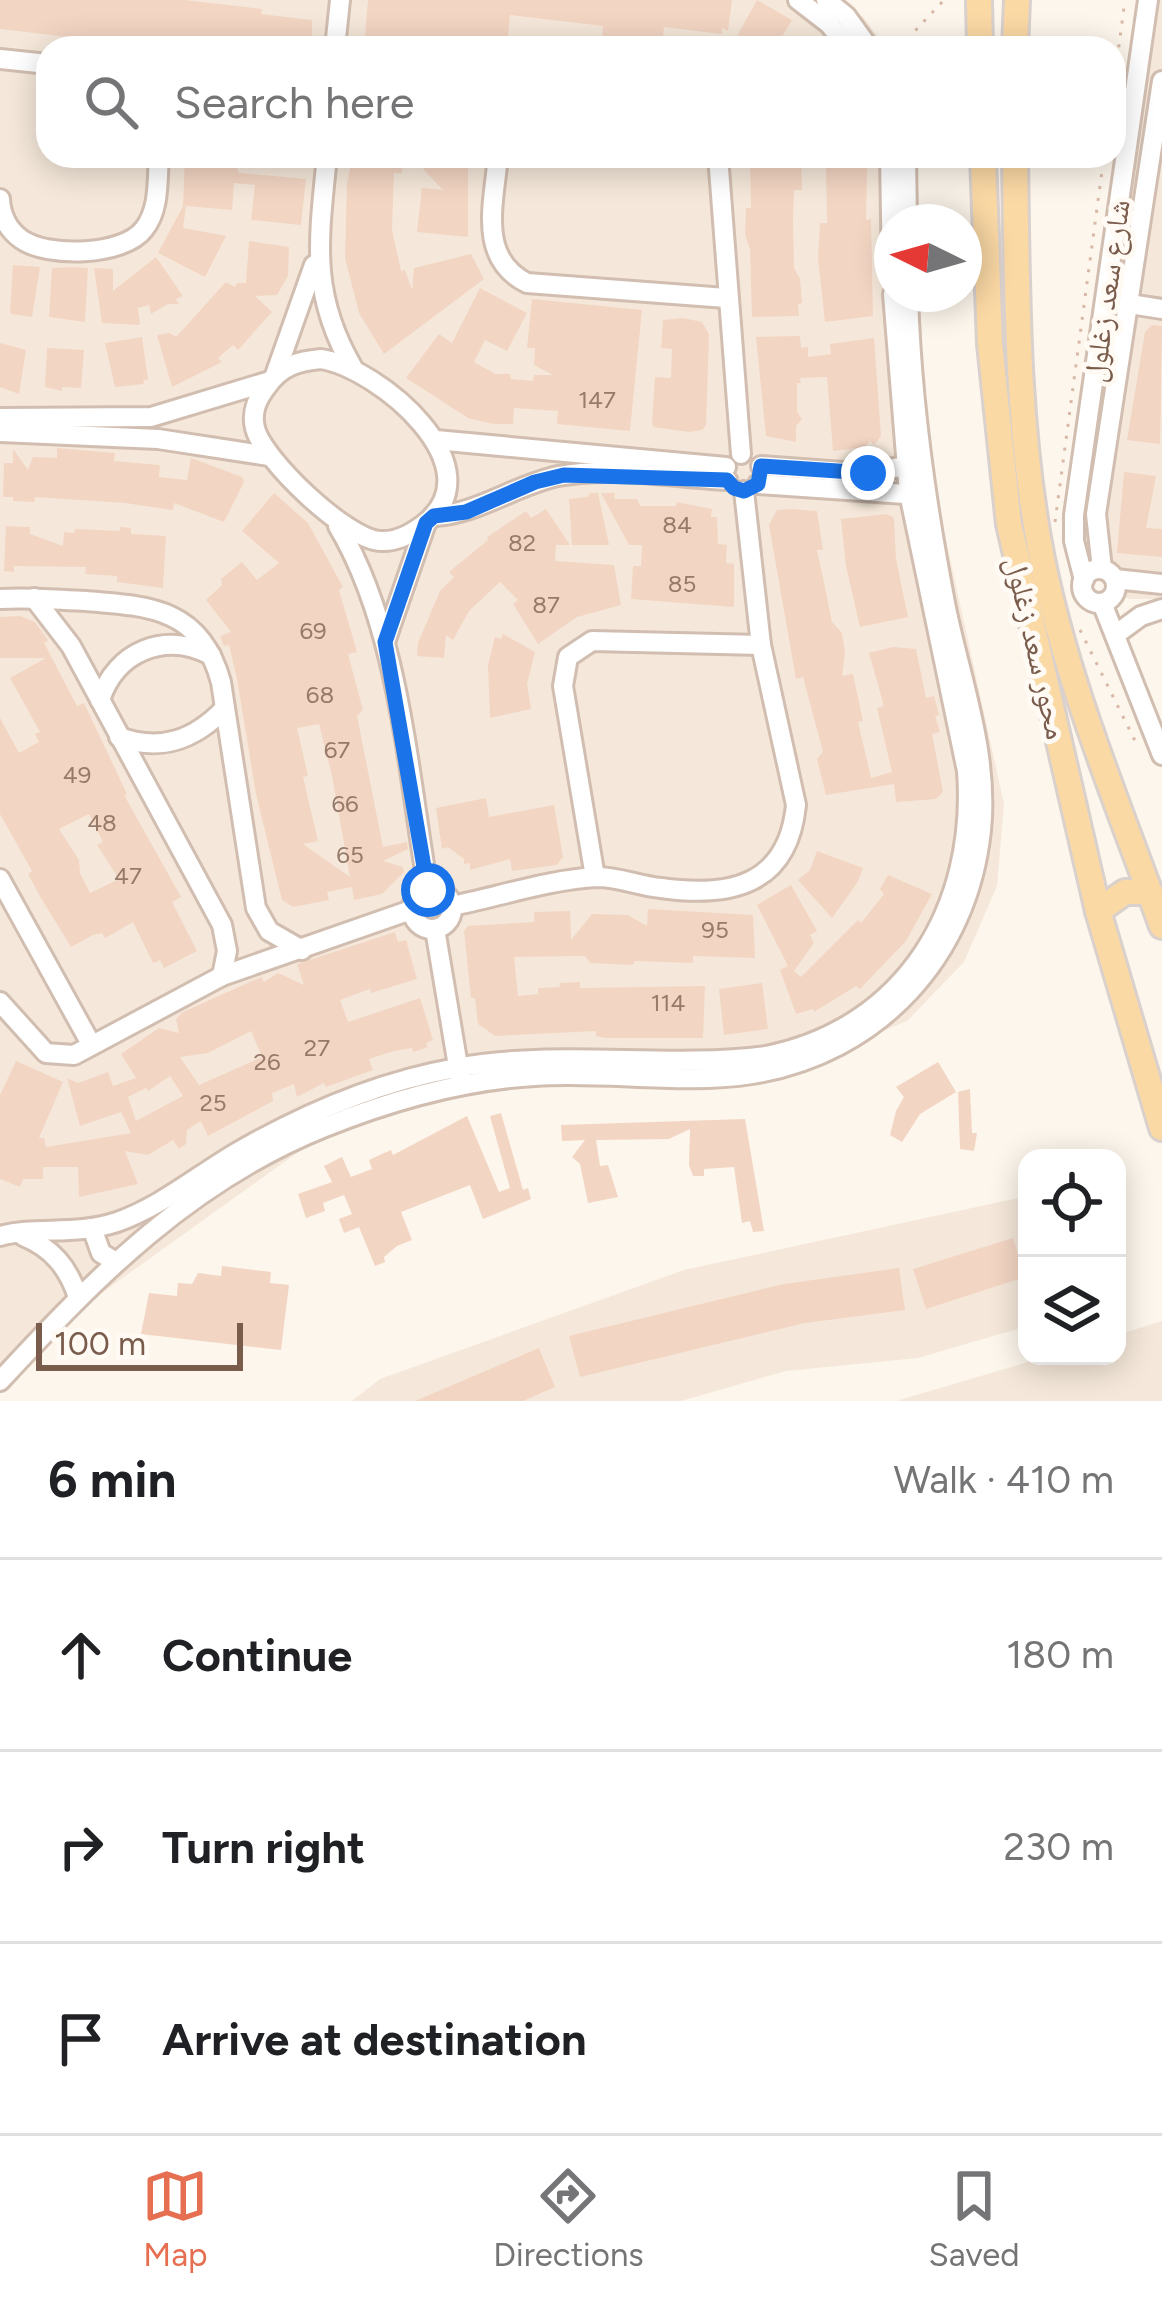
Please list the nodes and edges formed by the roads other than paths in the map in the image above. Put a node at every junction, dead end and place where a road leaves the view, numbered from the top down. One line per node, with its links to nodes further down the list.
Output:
1 (340, 0): 7 (street)
2 (798, 0): 8 (street)
3 (828, 0): 9 (street)
4 (979, 0): 10 (main road)
5 (1017, 0): 11 (main road)
6 (1148, 0): 15 (street, شارع سعد زغلول)
7 (336, 36)
8 (839, 36)
9 (860, 36)
10 (980, 36)
11 (1016, 36)
12 (0, 59): 13 (street)
13 (36, 63)
14 (1162, 81): 25 (street, شارع سعد زغلول)
15 (1126, 156)
16 (158, 168): 26 (street)
17 (326, 168): 29 (street)
18 (497, 168): 30 (street)
19 (719, 168): 30 (street)
20 (890, 168): 27 (street)
21 (906, 168): 28 (street)
22 (984, 168): 69 (main road, محور سعد زغلول)
23 (1015, 168): 66 (main road, محور سعد زغلول)
24 (1124, 170): 25 (street); 41 (street, شارع سعد زغلول)
25 (1156, 175): 31 (street, شارع سعد زغلول)
26 (0, 199)
27 (891, 204)
28 (907, 204)
29 (317, 255): 35 (street); 36 (street)
30 (726, 298): 44 (street)
31 (1130, 304): 32 (street); 42 (street, شارع سعد زغلول)
32 (1162, 309)
33 (895, 312): 43 (street)
34 (909, 312): 43 (street)
35 (353, 368): 36 (street); 39 (street)
36 (273, 378): 37 (street); 40 (street)
37 (0, 418)
38 (0, 432): 40 (street)
39 (436, 440): 44 (street); 47 (street)
40 (269, 456): 46 (street)
41 (1082, 460): 42 (street); 49 (street, شارع سعد زغلول)
42 (1104, 463): 48 (street, شارع سعد زغلول)
43 (914, 466): 44 (street); 45 (street)
44 (743, 474): 45 (street); 47 (street); 57 (street)
45 (918, 495): 76 (street)
46 (332, 516): 47 (street); 56 (street)
47 (430, 519): 56 (street)
48 (1108, 574): 49 (street); 50 (street); 53 (street)
49 (1084, 580): 53 (street)
50 (1162, 584)
51 (34, 598): 52 (street); 58 (street); 59 (street)
52 (0, 599)
53 (1102, 603): 55 (street)
54 (1162, 609): 55 (street)
55 (1115, 635): 62 (street)
56 (385, 642): 65 (street)
57 (760, 645): 63 (street); 63 (street)
58 (211, 655): 59 (street); 60 (street)
59 (100, 700): 61 (street)
60 (224, 709): 61 (street); 72 (street)
61 (119, 737): 73 (street)
62 (1162, 755)
63 (595, 877): 67 (street)
64 (0, 879): 75 (street)
65 (428, 890): 67 (street); 68 (street)
66 (1150, 892): 69 (main road); 70 (main road, محور سعد زغلول)
67 (452, 906): 71 (street)
68 (411, 910): 71 (street); 72 (street)
69 (1098, 911): 77 (main road, محور سعد زغلول)
70 (1162, 926)
71 (435, 929): 76 (street)
72 (302, 950): 73 (street)
73 (221, 976): 75 (street)
74 (0, 1002): 75 (street)
75 (92, 1044)
76 (460, 1077): 78 (street); 80 (street)
77 (1162, 1128)
78 (92, 1228): 79 (street); 80 (street)
79 (4, 1232): 81 (street)
80 (116, 1262): 81 (street)
81 (78, 1297): 82 (street)
82 (0, 1381)

